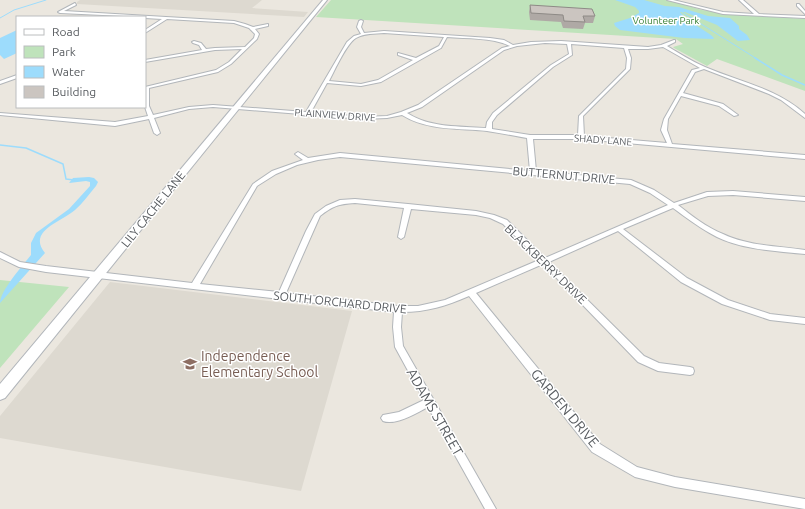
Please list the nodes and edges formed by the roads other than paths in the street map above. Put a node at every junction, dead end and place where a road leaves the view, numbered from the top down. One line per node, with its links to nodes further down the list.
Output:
1 (325, 0): 14 (street, LILY CACHE LANE)
2 (329, 0): 14 (street, LILY CACHE LANE)
3 (669, 0): 8 (street)
4 (741, 0): 8 (street)
5 (75, 4): 9 (street)
6 (798, 5): 7 (street)
7 (805, 13)
8 (758, 15): 11 (street)
9 (120, 16)
10 (146, 17): 12 (street)
11 (805, 17)
12 (166, 18): 16 (street); 17 (street)
13 (361, 21): 18 (street)
14 (306, 24): 39 (street, LILY CACHE LANE)
15 (267, 25): 16 (street)
16 (254, 28): 26 (street)
17 (146, 31)
18 (363, 34): 19 (street); 35 (street)
19 (446, 36): 23 (street); 29 (street)
20 (674, 41): 24 (street, PLAINVIEW DRIVE)
21 (194, 42): 27 (street)
22 (569, 44): 23 (street, PLAINVIEW DRIVE); 25 (street, PLAINVIEW DRIVE); 46 (street)
23 (513, 46): 41 (street, PLAINVIEW DRIVE)
24 (664, 46): 25 (street, PLAINVIEW DRIVE); 31 (street)
25 (625, 47): 49 (street)
26 (246, 48): 27 (street); 37 (street)
27 (205, 50): 30 (street)
28 (399, 54): 29 (street)
29 (417, 60): 35 (street)
30 (146, 61)
31 (704, 68): 38 (street); 44 (street)
32 (16, 77): 33 (street)
33 (12, 79): 34 (street); 36 (street)
34 (16, 80)
35 (326, 82): 40 (street)
36 (0, 83)
37 (146, 88): 45 (street)
38 (681, 94): 43 (street); 50 (street)
39 (237, 108): 40 (street, PLAINVIEW DRIVE); 45 (street, PLAINVIEW DRIVE); 65 (street, LILY CACHE LANE)
40 (308, 113): 41 (street, PLAINVIEW DRIVE)
41 (403, 113): 46 (street, SHADY LANE)
42 (0, 114): 45 (street, PLAINVIEW DRIVE)
43 (736, 115)
44 (805, 116)
45 (151, 117): 47 (street)
46 (488, 130): 48 (street, SHADY LANE)
47 (157, 133)
48 (530, 137): 49 (street, SHADY LANE); 54 (street)
49 (581, 137): 50 (street, SHADY LANE)
50 (670, 145): 52 (street, SHADY LANE)
51 (298, 154): 53 (street)
52 (805, 157)
53 (307, 160): 54 (street, BUTTERNUT DRIVE); 66 (street, BUTTERNUT DRIVE)
54 (532, 172): 58 (street, BUTTERNUT DRIVE)
55 (805, 199): 58 (street, SOUTH ORCHARD DRIVE)
56 (327, 200): 57 (street)
57 (333, 205): 59 (street, BLACKBERRY DRIVE); 68 (street, BLACKBERRY DRIVE)
58 (673, 205): 60 (street, SOUTH ORCHARD DRIVE); 62 (street, BUTTERNUT DRIVE)
59 (408, 206): 61 (street); 64 (street, BLACKBERRY DRIVE)
60 (619, 229): 64 (street, SOUTH ORCHARD DRIVE); 70 (street)
61 (401, 237)
62 (805, 252)
63 (0, 255): 65 (street, SOUTH ORCHARD DRIVE)
64 (544, 260): 67 (street, SOUTH ORCHARD DRIVE); 71 (street, BLACKBERRY DRIVE)
65 (99, 275): 66 (street, SOUTH ORCHARD DRIVE); 72 (street, LILY CACHE LANE)
66 (195, 285): 68 (street, SOUTH ORCHARD DRIVE)
67 (470, 292): 69 (street, SOUTH ORCHARD DRIVE); 75 (street, GARDEN DRIVE)
68 (281, 296): 69 (street, SOUTH ORCHARD DRIVE)
69 (398, 309): 73 (street, ADAMS STREET)
70 (805, 321)
71 (690, 371)
72 (0, 394)
73 (429, 402): 74 (street); 76 (street, ADAMS STREET)
74 (386, 418)
75 (805, 504)
76 (491, 509)

